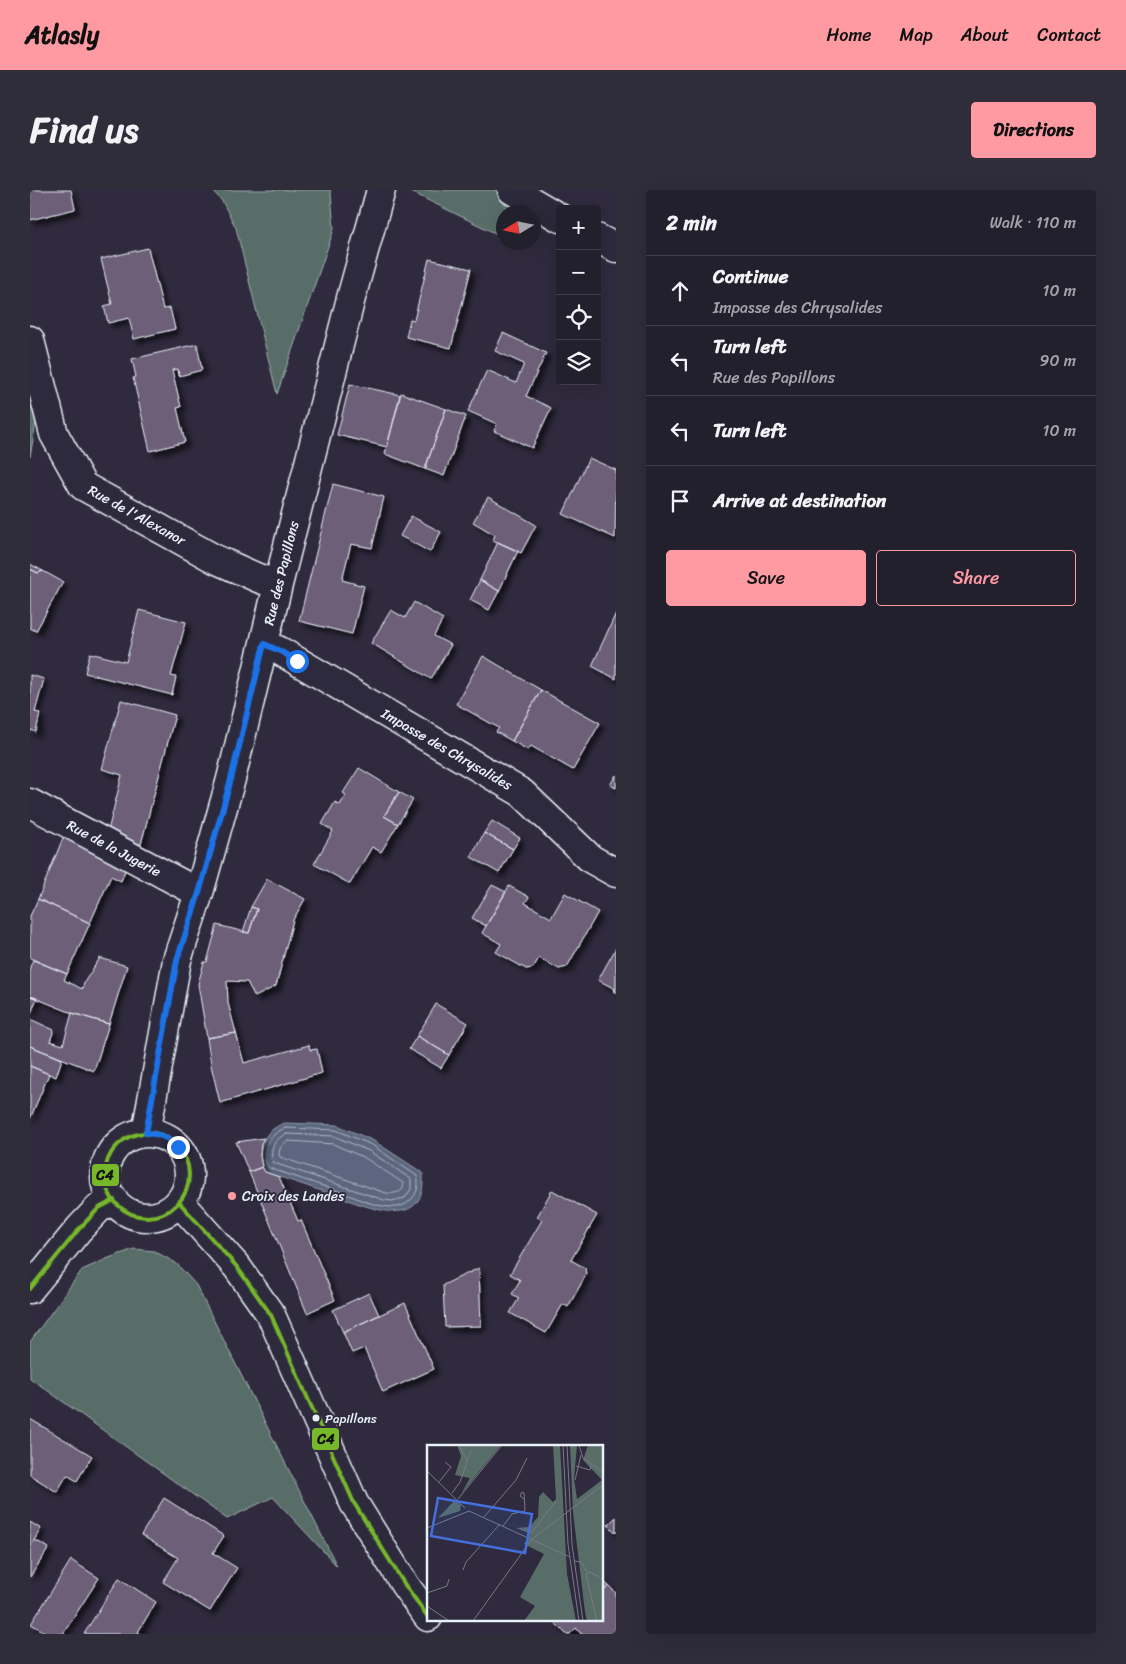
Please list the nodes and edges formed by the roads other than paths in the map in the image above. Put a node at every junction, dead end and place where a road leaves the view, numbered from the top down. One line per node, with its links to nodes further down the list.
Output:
1 (381, 190): 7 (street, Rue des Papillons)
2 (512, 190): 3 (street)
3 (556, 216)
4 (601, 240): 5 (street)
5 (616, 248)
6 (30, 340): 7 (street, Rue de l'Alexanor)
7 (278, 585): 8 (street, Rue des Papillons)
8 (264, 644): 10 (street, Impasse des Chrysalides); 11 (street, Rue des Papillons)
9 (30, 803): 11 (street, Rue de la Jugerie)
10 (616, 873)
11 (199, 893): 12 (street, Rue des Papillons)
12 (146, 1133): 13 (street); 14 (street)
13 (114, 1200): 14 (street); 15 (street)
14 (179, 1202): 16 (street)
15 (30, 1289)
16 (427, 1616)
17 (433, 1622): 18 (street)
18 (442, 1634)

